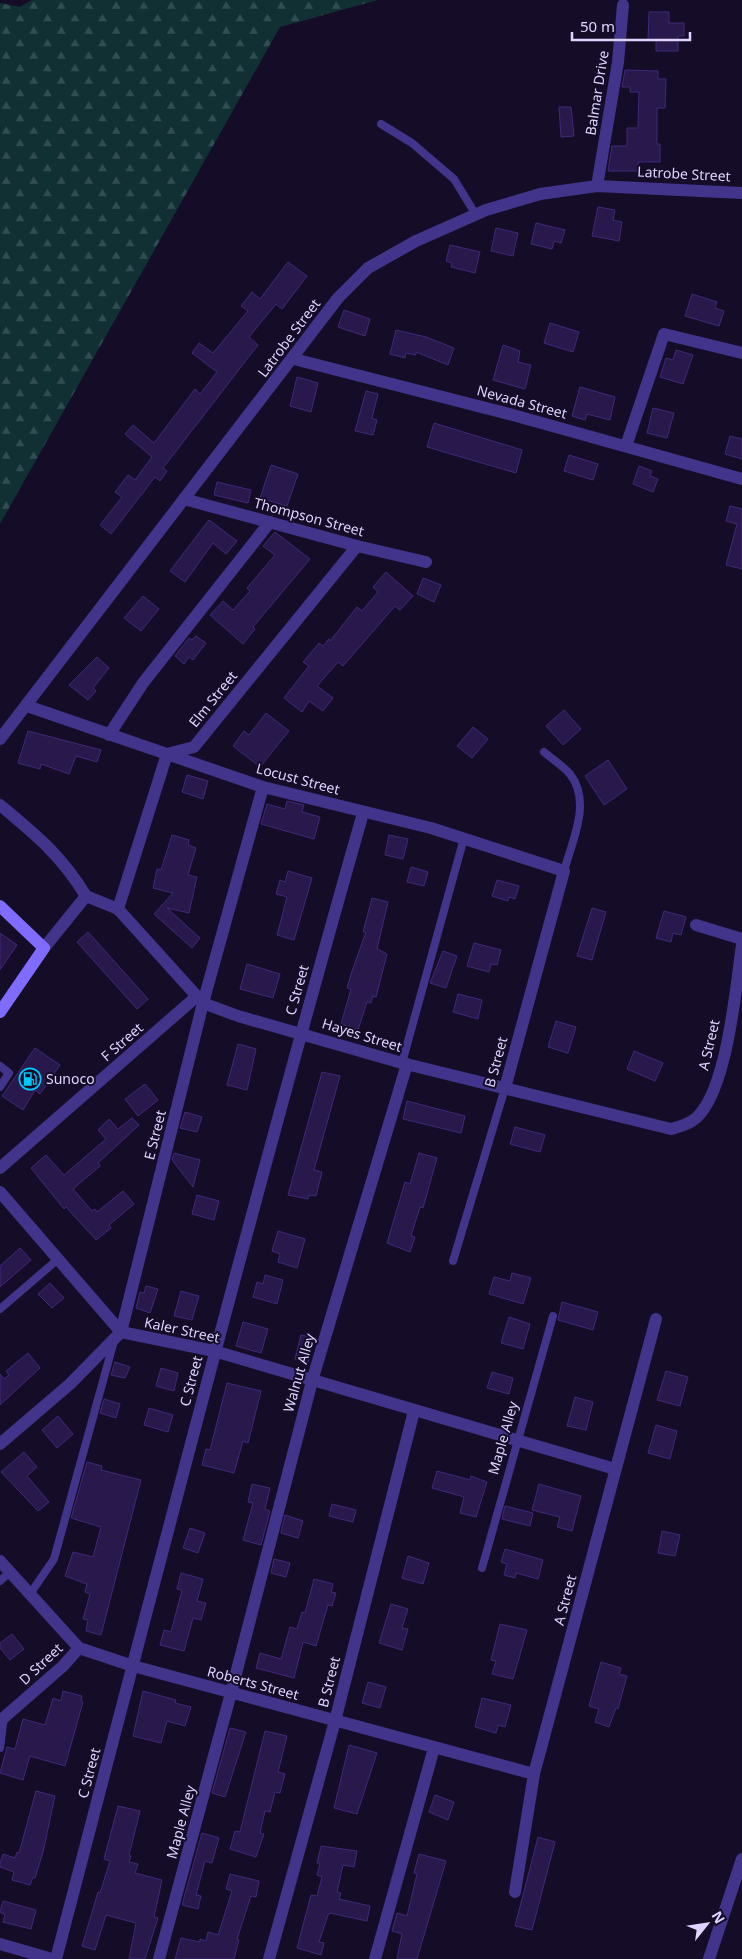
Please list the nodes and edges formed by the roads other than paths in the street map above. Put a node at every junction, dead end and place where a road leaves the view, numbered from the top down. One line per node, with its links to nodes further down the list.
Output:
1 (623, 5): 3 (street, Balmar Drive)
2 (381, 124): 5 (lane)
3 (597, 186): 4 (street, Latrobe Street); 5 (street, Latrobe Street)
4 (742, 193)
5 (476, 215): 7 (street, Latrobe Street)
6 (742, 353): 8 (street)
7 (294, 359): 8 (street, Nevada Street); 10 (street, Latrobe Street)
8 (626, 446): 9 (street, Nevada Street)
9 (742, 479)
10 (184, 498): 11 (street, Thompson Street); 14 (street, Latrobe Street)
11 (270, 522): 12 (street, Thompson Street); 15 (street)
12 (357, 546): 13 (street, Thompson Street); 18 (street, Elm Street)
13 (426, 562)
14 (27, 706): 15 (street, Locust Street); 16 (street, Latrobe Street)
15 (109, 735): 18 (street, Locust Street)
16 (0, 739)
17 (544, 752): 23 (lane)
18 (167, 754): 19 (street, Locust Street); 26 (street)
19 (263, 786): 21 (street, Locust Street); 31 (street, E Street)
20 (0, 805): 24 (street)
21 (364, 813): 22 (street, Locust Street); 33 (street, C Street)
22 (464, 838): 23 (street, Locust Street); 34 (lane)
23 (564, 871): 37 (street, B Street)
24 (86, 896): 26 (street, Hayes Street); 30 (street)
25 (0, 906): 30 (street)
26 (118, 909): 31 (street, Hayes Street)
27 (696, 925): 28 (street)
28 (742, 939)
29 (742, 945): 38 (street, A Street)
30 (44, 948): 32 (street)
31 (199, 1000): 33 (street, Hayes Street); 39 (street, F Street); 46 (street, E Street)
32 (0, 1012)
33 (301, 1032): 34 (street, Hayes Street); 47 (street, C Street)
34 (404, 1063): 37 (street, Hayes Street); 48 (street, Walnut Alley)
35 (1, 1069): 36 (lane)
36 (0, 1086)
37 (505, 1088): 38 (street, Hayes Street); 42 (lane, B Street)
38 (671, 1130)
39 (0, 1168)
40 (0, 1192): 41 (street)
41 (57, 1260): 43 (lane); 46 (street)
42 (453, 1261)
43 (0, 1309)
44 (554, 1316): 50 (lane, Maple Alley)
45 (656, 1319): 52 (street, A Street)
46 (118, 1336): 47 (street, Kaler Street); 51 (street); 57 (lane)
47 (214, 1351): 48 (street, Kaler Street); 59 (street, C Street)
48 (312, 1380): 49 (street, Kaler Street); 60 (street, Walnut Alley)
49 (414, 1411): 50 (street, Kaler Street); 62 (street, B Street)
50 (518, 1441): 52 (street, Kaler Street); 54 (lane, Maple Alley)
51 (0, 1444)
52 (615, 1469): 65 (street, A Street)
53 (0, 1560): 55 (street, Roberts Street)
54 (482, 1568)
55 (10, 1572): 56 (lane); 57 (street, Roberts Street)
56 (0, 1581)
57 (30, 1594): 58 (street, Roberts Street)
58 (79, 1648): 59 (street, Roberts Street); 61 (street, D Street)
59 (133, 1666): 60 (street, Roberts Street); 70 (street, C Street)
60 (232, 1693): 62 (street, Roberts Street); 71 (street, Maple Alley)
61 (2, 1719): 63 (lane)
62 (335, 1721): 64 (street, Roberts Street); 72 (street, B Street)
63 (0, 1748)
64 (434, 1748): 65 (street, Roberts Street); 73 (street)
65 (534, 1774): 67 (street, A Street)
66 (742, 1859): 74 (street)
67 (515, 1892)
68 (0, 1944): 69 (street)
69 (52, 1959)
70 (56, 1959)
71 (159, 1959)
72 (268, 1959)
73 (375, 1959)
74 (710, 1959)

